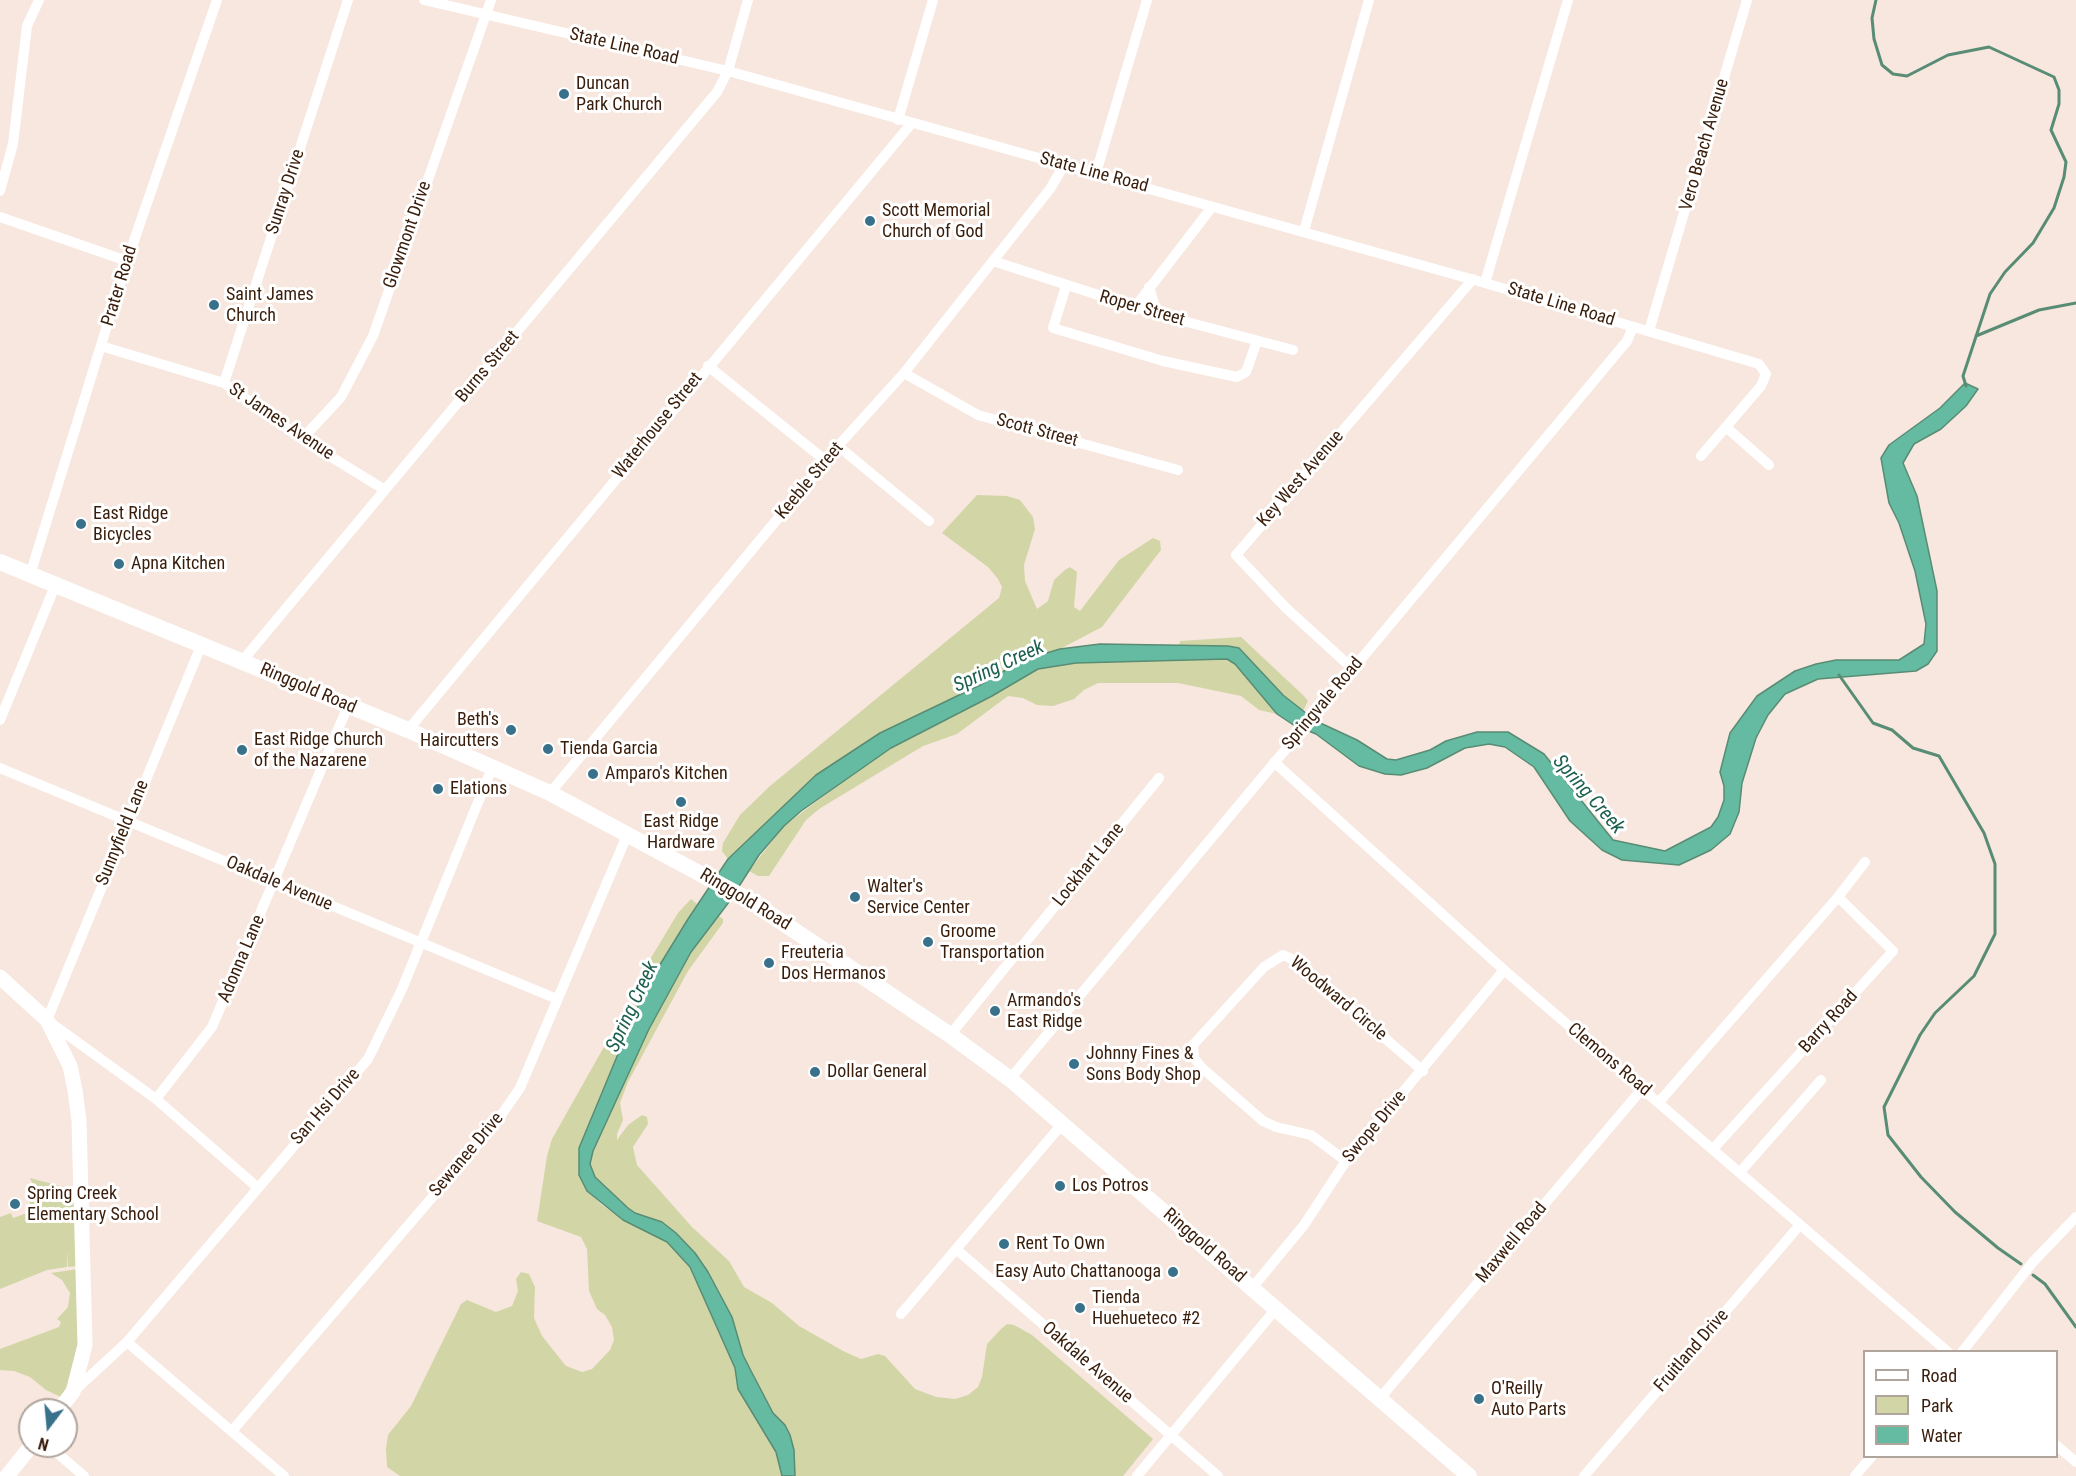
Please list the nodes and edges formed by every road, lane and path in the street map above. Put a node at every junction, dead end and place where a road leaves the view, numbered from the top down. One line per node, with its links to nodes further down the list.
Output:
1 (39, 0): 18 (street)
2 (217, 0): 22 (street, Prater Road)
3 (348, 0): 37 (street, Sunray Drive)
4 (424, 0): 12 (street, State Line Road)
5 (491, 0): 12 (street, Glowmont Drive)
6 (748, 0): 13 (street, Burns Street)
7 (933, 0): 14 (street)
8 (1147, 0): 17 (street)
9 (1369, 0): 21 (street)
10 (1568, 0): 25 (street)
11 (1747, 0): 31 (street, Vero Beach Avenue)
12 (485, 15): 13 (street, State Line Road); 39 (street, Glowmont Drive)
13 (728, 71): 14 (street, State Line Road); 45 (street, Burns Street)
14 (898, 120): 15 (street, State Line Road)
15 (911, 124): 16 (street, State Line Road); 35 (street, Waterhouse Street)
16 (1064, 165): 17 (street, State Line Road); 23 (street, Keeble Street)
17 (1096, 173): 19 (street, State Line Road)
18 (0, 190)
19 (1212, 207): 21 (street, State Line Road); 27 (street)
20 (0, 217): 22 (street)
21 (1304, 231): 24 (street, State Line Road)
22 (127, 261): 33 (street, Prater Road)
23 (993, 261): 26 (street, Roper Street); 36 (street, Keeble Street)
24 (1473, 279): 25 (street, State Line Road); 52 (street, Key West Avenue)
25 (1485, 283): 30 (street, State Line Road)
26 (1066, 286): 28 (street, Roper Street); 32 (street)
27 (1149, 287): 28 (street); 29 (street)
28 (1135, 307): 29 (street, Roper Street)
29 (1157, 314): 32 (street, Roper Street)
30 (1634, 327): 31 (street, State Line Road); 52 (street, Springvale Road)
31 (1649, 331): 38 (street, State Line Road)
32 (1257, 341): 34 (street, Roper Street)
33 (101, 346): 37 (street, St James Avenue); 48 (street, Prater Road)
34 (1293, 350)
35 (708, 366): 42 (street); 55 (street, Waterhouse Street)
36 (904, 373): 40 (street, Keeble Street); 44 (street, Scott Street)
37 (224, 383): 39 (street, St James Avenue)
38 (1726, 427): 41 (street); 43 (street)
39 (302, 439): 45 (street, St James Avenue)
40 (838, 446): 42 (street, Keeble Street); 46 (street)
41 (1701, 456)
42 (826, 461): 60 (street, Keeble Street)
43 (1769, 465)
44 (1178, 470)
45 (385, 490): 51 (street, Burns Street)
46 (929, 521)
47 (0, 562): 48 (main road, Ringgold Road)
48 (30, 575): 49 (main road, Ringgold Road)
49 (55, 586): 50 (main road, Ringgold Road); 54 (street)
50 (201, 646): 51 (main road, Ringgold Road); 61 (street, Sunnyfield Lane)
51 (243, 660): 53 (main road, Ringgold Road)
52 (1353, 669): 56 (street, Springvale Road)
53 (348, 706): 55 (main road, Ringgold Road); 64 (street, Adonna Lane)
54 (0, 720)
55 (408, 730): 58 (main road, Ringgold Road)
56 (1274, 762): 67 (street, Clemons Road); 73 (street, Springvale Road)
57 (0, 768): 61 (street, Oakdale Avenue)
58 (492, 768): 60 (main road, Ringgold Road); 66 (street, San Hsi Drive)
59 (1159, 778): 71 (street, Lockhart Lane)
60 (550, 793): 62 (main road, Ringgold Road)
61 (128, 821): 64 (street, Oakdale Avenue); 70 (street, Sunnyfield Lane)
62 (628, 833): 69 (street, Sewanee Drive); 71 (main road, Ringgold Road)
63 (1865, 862): 65 (street)
64 (275, 883): 66 (street, Oakdale Avenue); 76 (street, Adonna Lane)
65 (1838, 897): 77 (street); 79 (street, Barry Road)
66 (421, 944): 69 (street, Oakdale Avenue); 82 (street, San Hsi Drive)
67 (1504, 970): 72 (street, Swope Drive); 75 (street, Clemons Road)
68 (0, 977): 70 (street)
69 (557, 999): 95 (street, Sewanee Drive)
70 (47, 1020): 76 (street); 92 (street)
71 (951, 1035): 73 (main road, Ringgold Road)
72 (1423, 1071): 80 (street, Swope Drive); 80 (street, Woodward Circle)
73 (1010, 1079): 78 (main road, Ringgold Road)
74 (1821, 1080): 81 (street)
75 (1642, 1089): 77 (street, Clemons Road); 93 (street, Maxwell Road)
76 (156, 1099): 82 (street)
77 (1659, 1102): 79 (street, Clemons Road)
78 (1063, 1123): 85 (street); 86 (main road, Ringgold Road)
79 (1713, 1149): 81 (street, Clemons Road)
80 (1346, 1161): 86 (street, Swope Drive)
81 (1741, 1171): 84 (street, Clemons Road)
82 (257, 1187): 89 (street, San Hsi Drive)
83 (2076, 1216): 91 (street)
84 (1799, 1226): 90 (street, Clemons Road); 108 (street, Fruitland Drive)
85 (956, 1249): 88 (street); 96 (street, Oakdale Avenue)
86 (1252, 1288): 87 (main road, Ringgold Road)
87 (1275, 1310): 93 (main road, Ringgold Road); 96 (street)
88 (901, 1314)
89 (127, 1342): 92 (street, San Hsi Drive); 95 (street)
90 (1946, 1350)
91 (1964, 1350)
92 (73, 1392): 94 (street)
93 (1381, 1397): 107 (main road, Ringgold Road)
94 (68, 1398)
95 (232, 1431): 104 (street)
96 (1169, 1435): 105 (street); 106 (street, Oakdale Avenue)
97 (2058, 1447): 101 (street)
98 (21, 1458): 102 (street)
99 (63, 1458): 103 (street)
100 (1870, 1458): 109 (street)
101 (2076, 1462)
102 (7, 1476)
103 (84, 1476)
104 (284, 1476)
105 (1137, 1476)
106 (1218, 1476)
107 (1469, 1476)
108 (1584, 1476)
109 (1856, 1476)

